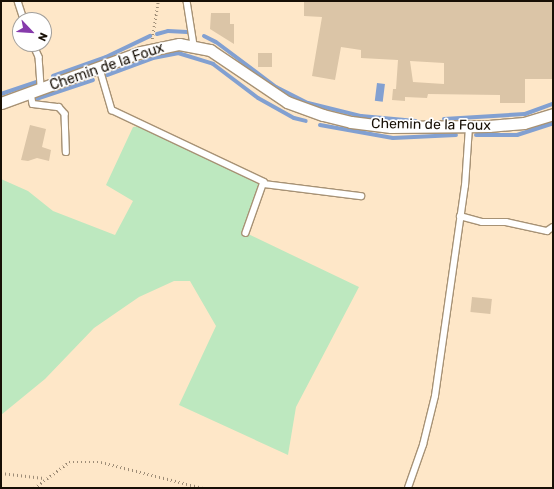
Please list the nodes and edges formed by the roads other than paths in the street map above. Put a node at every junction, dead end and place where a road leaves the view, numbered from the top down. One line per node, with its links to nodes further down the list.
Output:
1 (18, 1): 3 (lane)
2 (187, 1): 4 (lane)
3 (21, 12)
4 (194, 45): 6 (street, Chemin de la Foux); 11 (street, Chemin de la Foux)
5 (36, 52): 7 (lane)
6 (100, 69): 7 (street, Chemin de la Foux); 13 (lane)
7 (41, 89): 8 (street, Chemin de la Foux)
8 (31, 93): 9 (street, Chemin de la Foux); 12 (lane)
9 (1, 103)
10 (553, 114): 11 (street, Chemin de la Foux)
11 (470, 127): 15 (lane)
12 (66, 152)
13 (264, 184): 14 (lane); 19 (lane)
14 (361, 196)
15 (460, 216): 17 (lane); 20 (lane)
16 (553, 227): 17 (lane)
17 (546, 231): 18 (lane)
18 (553, 232)
19 (246, 233)
20 (408, 488)

